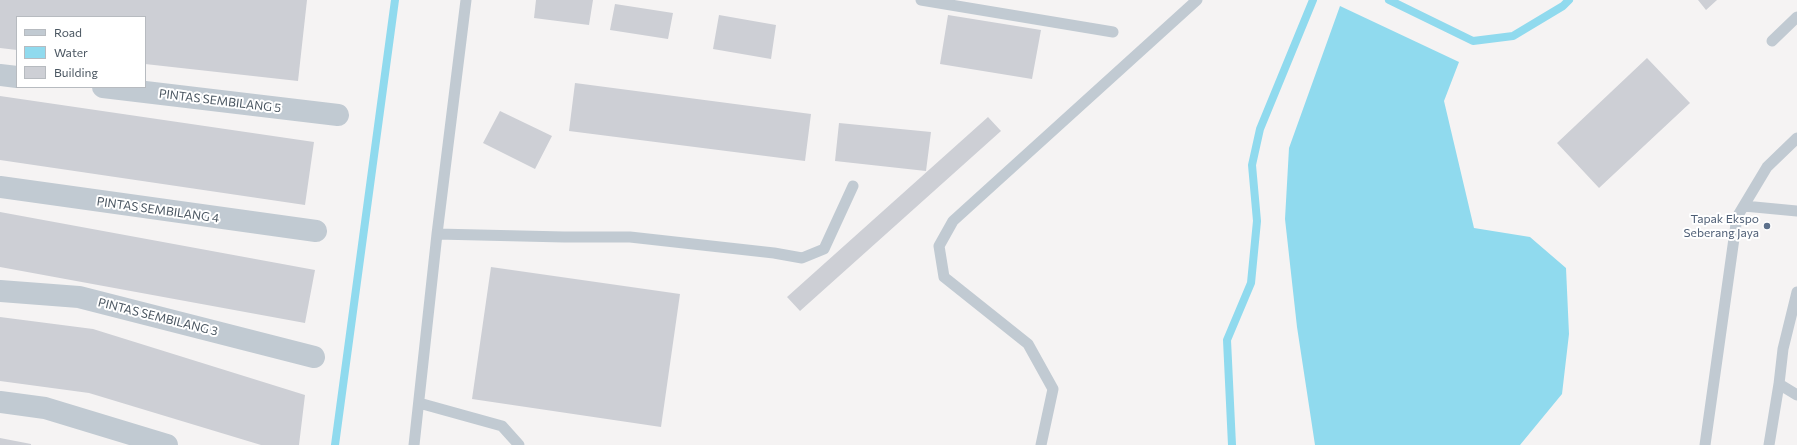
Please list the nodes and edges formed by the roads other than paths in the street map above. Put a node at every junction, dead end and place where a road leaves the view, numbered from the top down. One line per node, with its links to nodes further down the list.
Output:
1 (466, 0): 17 (lane)
2 (921, 0): 5 (lane)
3 (1197, 0): 28 (lane)
4 (1797, 17): 6 (lane)
5 (1113, 32)
6 (1772, 41)
7 (0, 75): 8 (street)
8 (16, 77)
9 (111, 88): 10 (street, PINTAS SEMBILANG 5)
10 (338, 115)
11 (1797, 138): 14 (lane)
12 (853, 186): 17 (lane)
13 (0, 187): 16 (street, PINTAS SEMBILANG 4)
14 (1744, 206): 15 (lane); 29 (lane)
15 (1797, 211)
16 (316, 231)
17 (437, 234): 24 (lane)
18 (0, 291): 20 (street, PINTAS SEMBILANG 3)
19 (1797, 292): 21 (lane)
20 (314, 357)
21 (1779, 384): 22 (lane); 30 (lane)
22 (1797, 395)
23 (0, 402): 25 (street)
24 (419, 403): 26 (lane); 27 (lane)
25 (167, 445)
26 (414, 445)
27 (519, 445)
28 (1041, 445)
29 (1705, 445)
30 (1769, 445)

